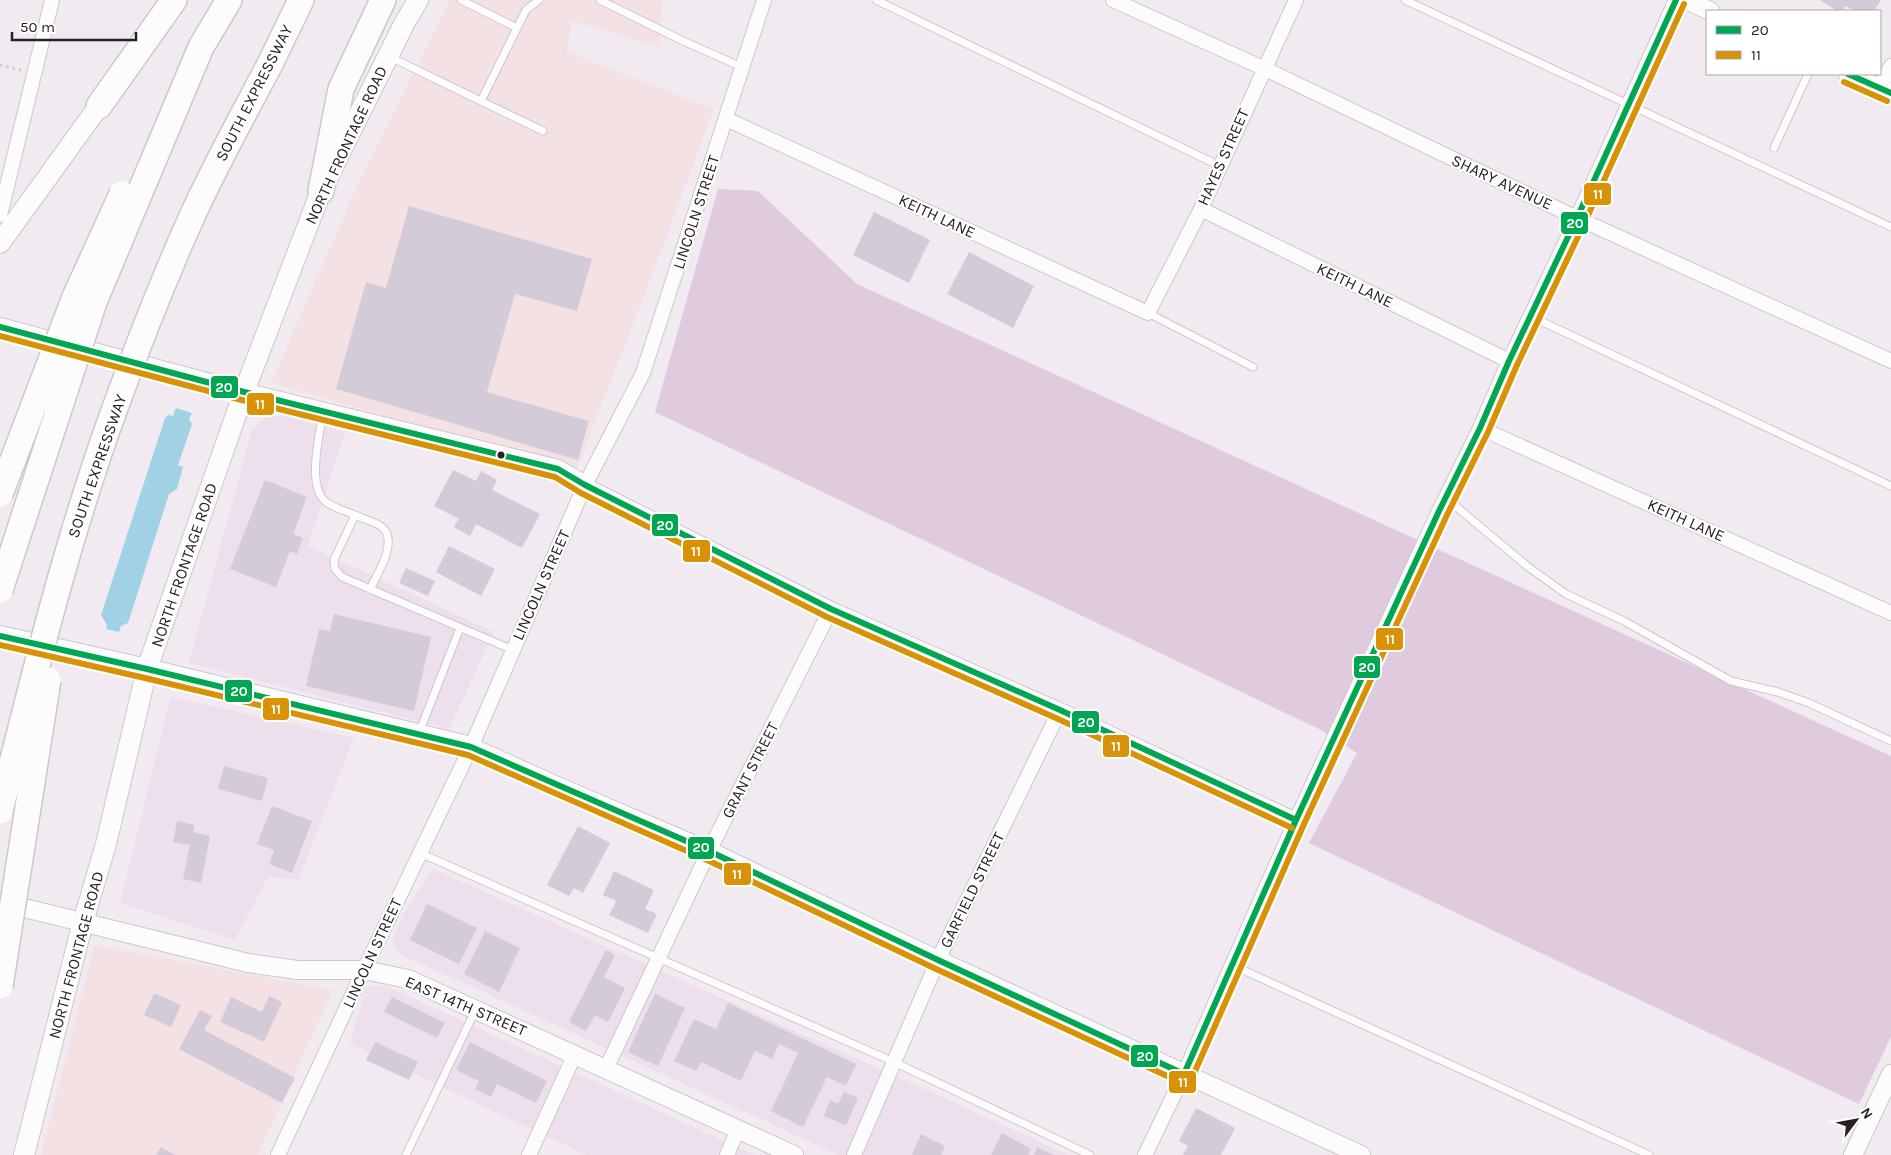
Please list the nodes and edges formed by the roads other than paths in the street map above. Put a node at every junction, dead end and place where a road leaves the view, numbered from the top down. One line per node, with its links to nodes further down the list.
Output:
1 (52, 0): 37 (street)
2 (159, 0): 30 (main road)
3 (174, 0): 30 (highway)
4 (229, 0): 20 (highway)
5 (300, 0): 55 (highway, SOUTH EXPRESSWAY, bridge)
6 (383, 0): 35 (highway)
7 (418, 0): 21 (main road, NORTH FRONTAGE ROAD)
8 (461, 0): 19 (lane)
9 (539, 0): 19 (lane)
10 (600, 0): 23 (lane)
11 (764, 0): 23 (street, LINCOLN STREET)
12 (876, 0): 34 (lane)
13 (1113, 0): 24 (street, SHARY AVENUE)
14 (1296, 0): 24 (street, HAYES STREET)
15 (1405, 0): 29 (lane)
16 (1676, 0): 29 (street)
17 (1686, 0): 18 (street)
18 (1708, 10)
19 (517, 28): 28 (lane)
20 (201, 47): 52 (highway, bridge); 56 (highway, bridge)
21 (388, 56): 28 (lane); 35 (main road, NORTH FRONTAGE ROAD)
22 (1891, 66): 27 (street)
23 (742, 67): 31 (street, LINCOLN STREET)
24 (1263, 68): 34 (street, HAYES STREET); 38 (street, SHARY AVENUE)
25 (1808, 75): 33 (lane)
26 (1850, 75): 27 (street)
27 (1886, 91)
28 (481, 101): 32 (lane)
29 (1629, 104): 38 (street); 39 (lane)
30 (99, 106): 40 (main road)
31 (726, 119): 41 (street, KEITH LANE); 50 (street, LINCOLN STREET)
32 (542, 131)
33 (1774, 148)
34 (1220, 166): 36 (street, HAYES STREET)
35 (321, 191): 47 (main road, NORTH FRONTAGE ROAD)
36 (1201, 209): 41 (street, HAYES STREET); 44 (street, KEITH LANE)
37 (0, 215)
38 (1577, 218): 42 (street); 45 (street, SHARY AVENUE)
39 (1891, 227)
40 (0, 243)
41 (1148, 313): 46 (lane)
42 (1530, 316): 44 (street); 51 (lane)
43 (0, 327): 47 (street)
44 (1509, 361): 49 (street)
45 (1891, 361)
46 (1253, 367)
47 (244, 392): 48 (street); 63 (main road, NORTH FRONTAGE ROAD)
48 (323, 412): 50 (street); 54 (lane)
49 (1480, 428): 53 (street); 59 (street, KEITH LANE)
50 (585, 485): 58 (street); 62 (street, LINCOLN STREET)
51 (1891, 486)
52 (0, 494)
53 (1446, 498): 66 (lane); 69 (street)
54 (355, 515): 57 (lane); 57 (lane)
55 (68, 552): 68 (highway, SOUTH EXPRESSWAY, bridge); 78 (highway, bridge)
56 (0, 590)
57 (370, 590): 60 (lane)
58 (831, 609): 64 (street); 70 (street, GRANT STREET)
59 (1891, 613)
60 (460, 628): 62 (lane); 65 (lane)
61 (0, 636): 63 (main road)
62 (513, 650): 67 (street, LINCOLN STREET)
63 (147, 669): 65 (main road); 73 (main road, NORTH FRONTAGE ROAD)
64 (1060, 710): 69 (street); 75 (street, GARFIELD STREET)
65 (419, 734): 67 (main road)
66 (1891, 742)
67 (471, 747): 70 (street); 71 (street, LINCOLN STREET)
68 (0, 811)
69 (1296, 820): 76 (street)
70 (709, 851): 74 (street, GRANT STREET); 75 (street)
71 (420, 854): 74 (lane); 77 (street, LINCOLN STREET)
72 (0, 902): 73 (street, EAST 14TH STREET)
73 (83, 922): 77 (street, EAST 14TH STREET); 86 (main road, NORTH FRONTAGE ROAD)
74 (658, 958): 81 (lane); 82 (street, GRANT STREET)
75 (938, 960): 81 (street, GARFIELD STREET); 83 (street)
76 (1232, 965): 83 (street); 96 (lane)
77 (364, 970): 79 (street, EAST 14TH STREET); 87 (street, LINCOLN STREET)
78 (0, 986)
79 (476, 1009): 80 (street, EAST 14TH STREET); 88 (lane)
80 (575, 1054): 82 (street, EAST 14TH STREET); 89 (street)
81 (894, 1062): 92 (street, GARFIELD STREET); 93 (lane)
82 (606, 1069): 85 (street, EAST 14TH STREET)
83 (1184, 1074): 94 (street); 95 (street)
84 (1891, 1074): 97 (street)
85 (738, 1129): 90 (street); 91 (street, EAST 14TH STREET)
86 (24, 1155)
87 (278, 1155)
88 (406, 1155)
89 (529, 1155)
90 (726, 1155)
91 (794, 1155)
92 (854, 1155)
93 (1090, 1155)
94 (1145, 1155)
95 (1362, 1155)
96 (1648, 1155)
97 (1853, 1155)

